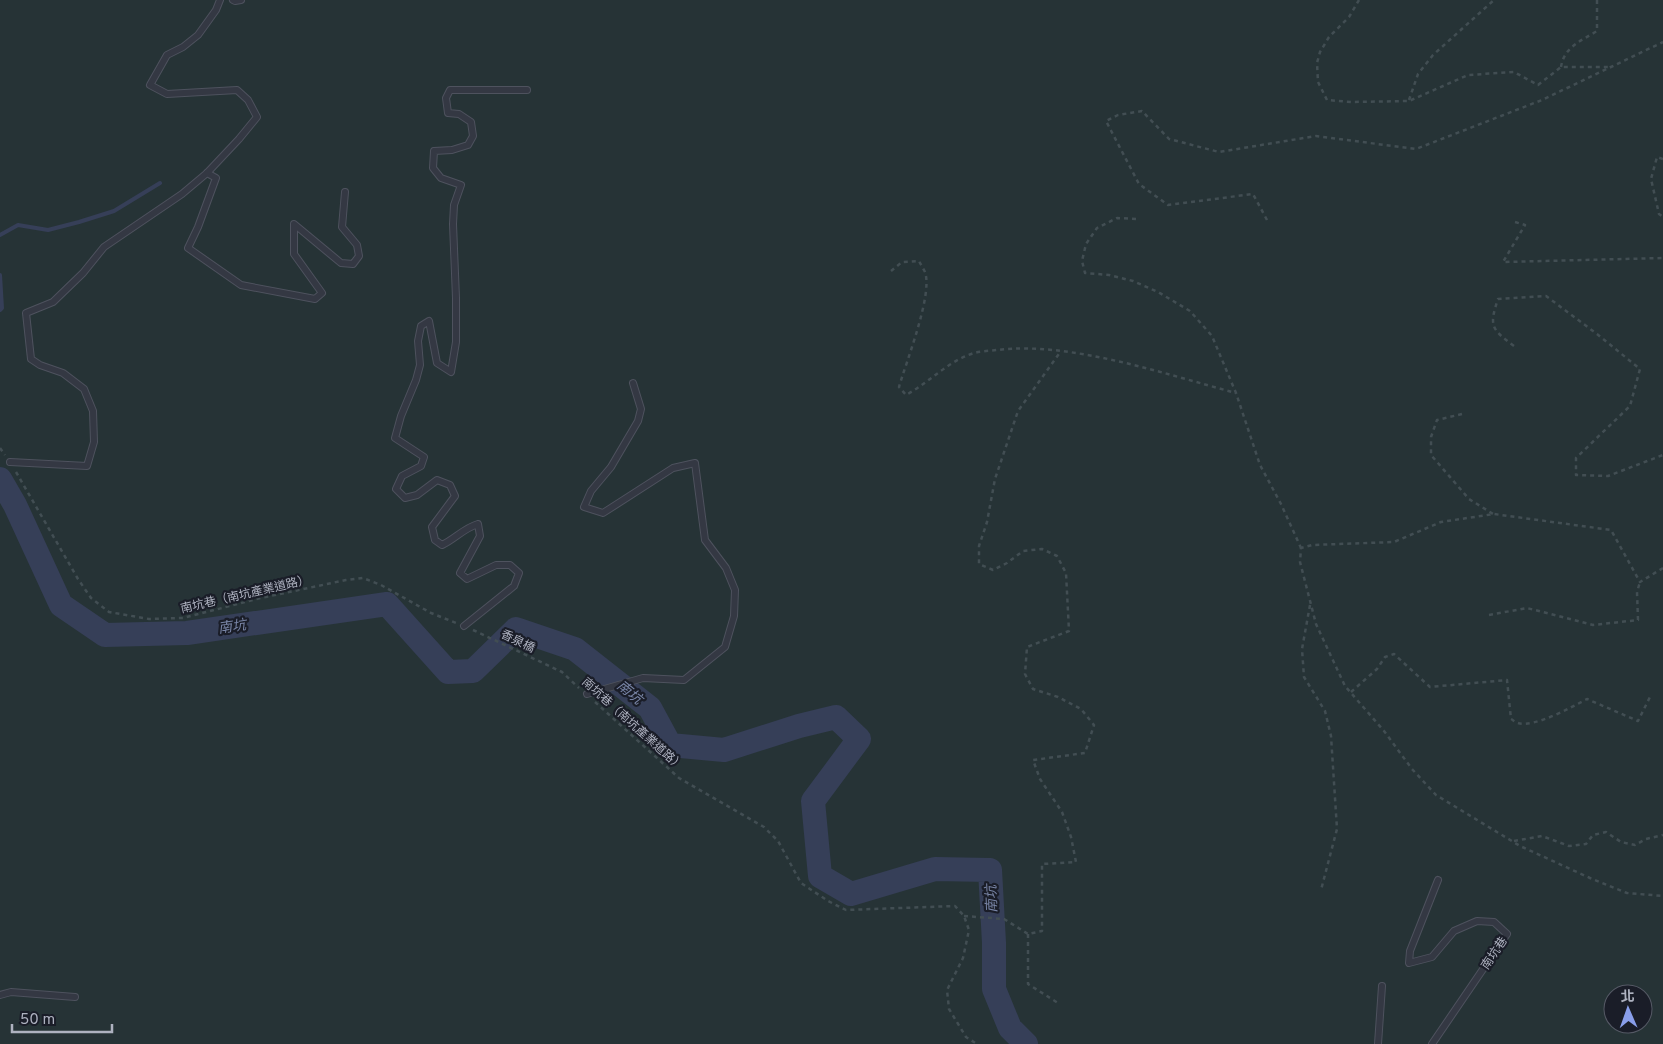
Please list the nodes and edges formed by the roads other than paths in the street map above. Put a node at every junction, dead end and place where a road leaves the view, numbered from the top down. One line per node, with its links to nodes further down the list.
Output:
1 (220, 0): 5 (lane)
2 (233, 0): 3 (lane)
3 (241, 0)
4 (527, 90): 9 (lane)
5 (207, 173): 6 (lane); 8 (lane)
6 (346, 192)
7 (633, 383): 10 (lane)
8 (10, 462)
9 (464, 626)
10 (587, 694)
11 (1438, 880): 16 (lane, 南坑巷)
12 (1382, 986): 15 (lane)
13 (0, 995): 14 (lane)
14 (76, 997)
15 (1378, 1044)
16 (1432, 1044)

